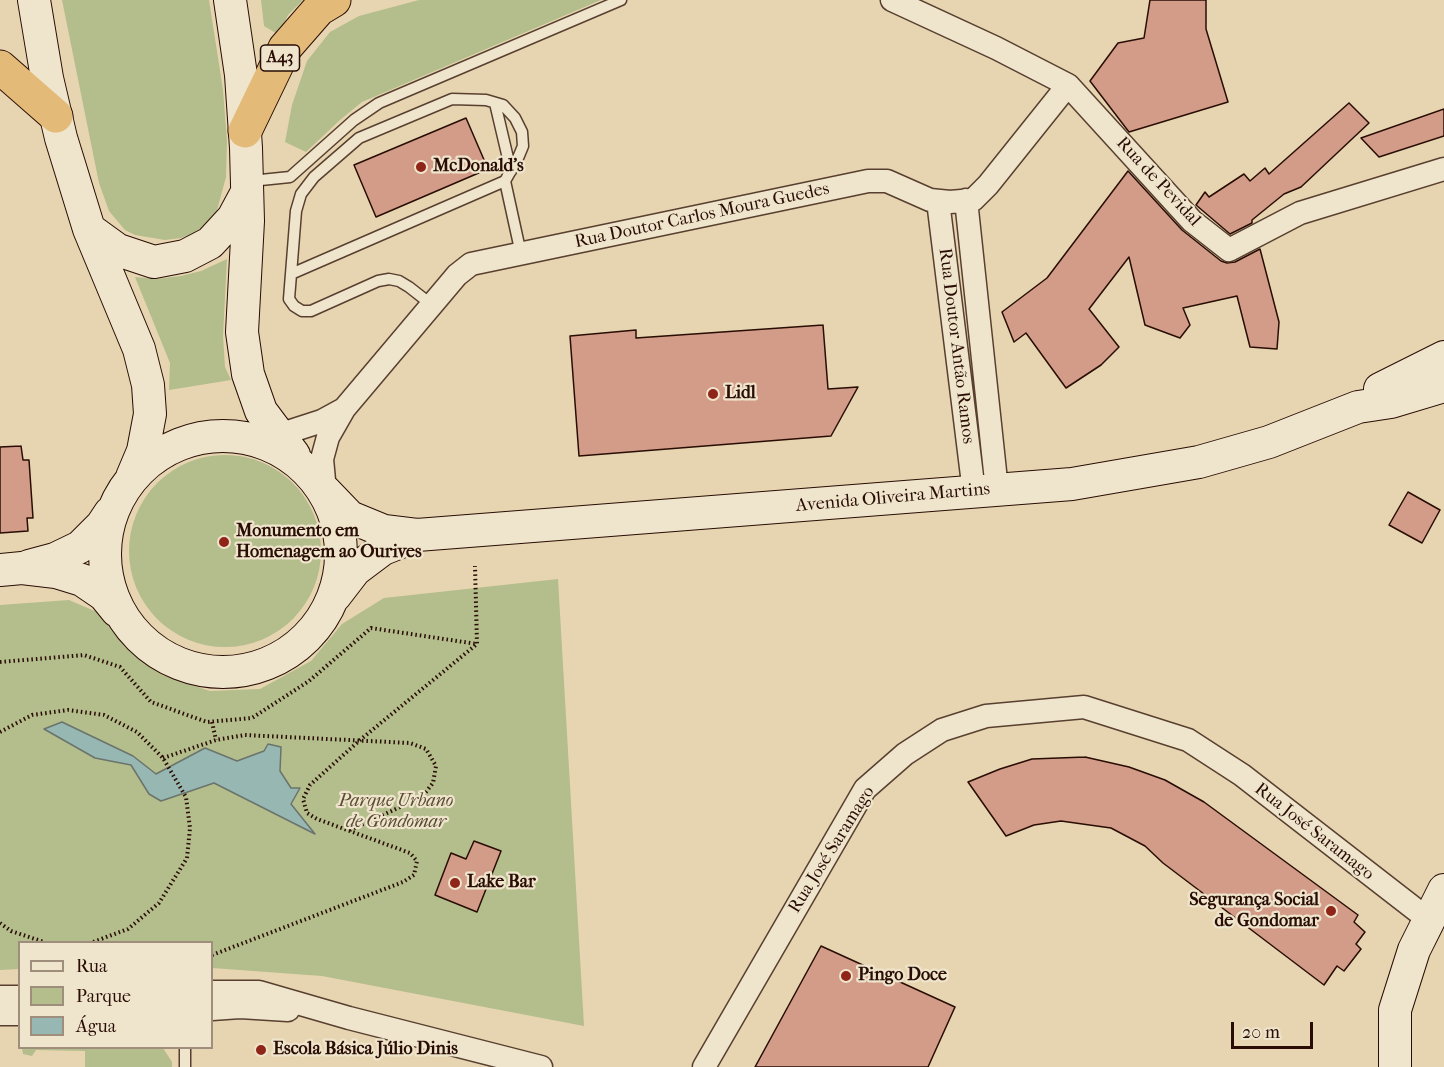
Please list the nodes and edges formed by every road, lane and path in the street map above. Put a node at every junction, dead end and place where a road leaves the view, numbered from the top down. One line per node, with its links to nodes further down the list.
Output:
1 (34, 0): 9 (main road)
2 (230, 0): 10 (main road)
3 (334, 0): 10 (highway, A43)
4 (621, 0): 14 (lane)
5 (892, 0): 7 (street, Rua de Pevidal)
6 (0, 67): 9 (highway)
7 (1068, 85): 11 (street, Rua de Pevidal); 15 (street)
8 (495, 103): 12 (lane); 12 (lane); 19 (lane)
9 (56, 117): 17 (main road)
10 (245, 130): 14 (main road)
11 (1444, 169)
12 (511, 171): 13 (lane)
13 (505, 181): 18 (lane); 19 (lane)
14 (247, 187): 17 (main road); 25 (main road)
15 (966, 200): 16 (street, Rua Doutor Carlos Moura Guedes); 30 (street, Rua Doutor Antão Ramos)
16 (938, 201): 18 (street, Rua Doutor Carlos Moura Guedes); 30 (street, Rua Doutor Antão Ramos)
17 (89, 230): 28 (main road)
18 (521, 254): 20 (street, Rua Doutor Carlos Moura Guedes)
19 (291, 274): 20 (lane)
20 (432, 304): 24 (street, Rua Doutor Carlos Moura Guedes)
21 (1444, 357): 23 (main road, Avenida Oliveira Martins)
22 (1444, 386): 23 (main road, Avenida Oliveira Martins)
23 (1358, 407): 30 (main road, Avenida Oliveira Martins)
24 (344, 409): 25 (street, Rua Doutor Carlos Moura Guedes); 29 (street, Rua Doutor Carlos Moura Guedes)
25 (277, 432): 26 (street, Rua Doutor Carlos Moura Guedes); 27 (main road)
26 (232, 435): 27 (main road); 28 (main road)
27 (300, 463): 29 (main road, Avenida Oliveira Martins)
28 (132, 477): 31 (main road)
29 (325, 491): 32 (main road, Avenida Oliveira Martins); 35 (main road)
30 (986, 491): 32 (main road, Avenida Oliveira Martins)
31 (112, 510): 34 (main road); 36 (main road)
32 (417, 535): 35 (main road, Avenida Oliveira Martins)
33 (475, 566): 37 (path)
34 (11, 569): 36 (main road)
35 (333, 598): 36 (main road)
36 (123, 618)
37 (477, 644): 39 (path); 42 (path)
38 (0, 662): 39 (path)
39 (212, 722): 41 (path)
40 (0, 732): 43 (path)
41 (216, 740): 42 (path); 43 (path)
42 (360, 740): 44 (path); 44 (path)
43 (163, 758): 49 (path)
44 (349, 831): 50 (path)
45 (1444, 890): 46 (main road)
46 (1429, 920): 61 (street, Rua José Saramago); 62 (main road)
47 (0, 923): 48 (path)
48 (41, 941)
49 (96, 941)
50 (213, 956)
51 (213, 992): 54 (street)
52 (0, 997): 53 (street)
53 (18, 997)
54 (240, 1000): 55 (street); 60 (street)
55 (213, 1009)
56 (0, 1014): 57 (street)
57 (18, 1014)
58 (185, 1049): 59 (lane)
59 (185, 1067)
60 (541, 1067)
61 (704, 1067)
62 (1395, 1067)

